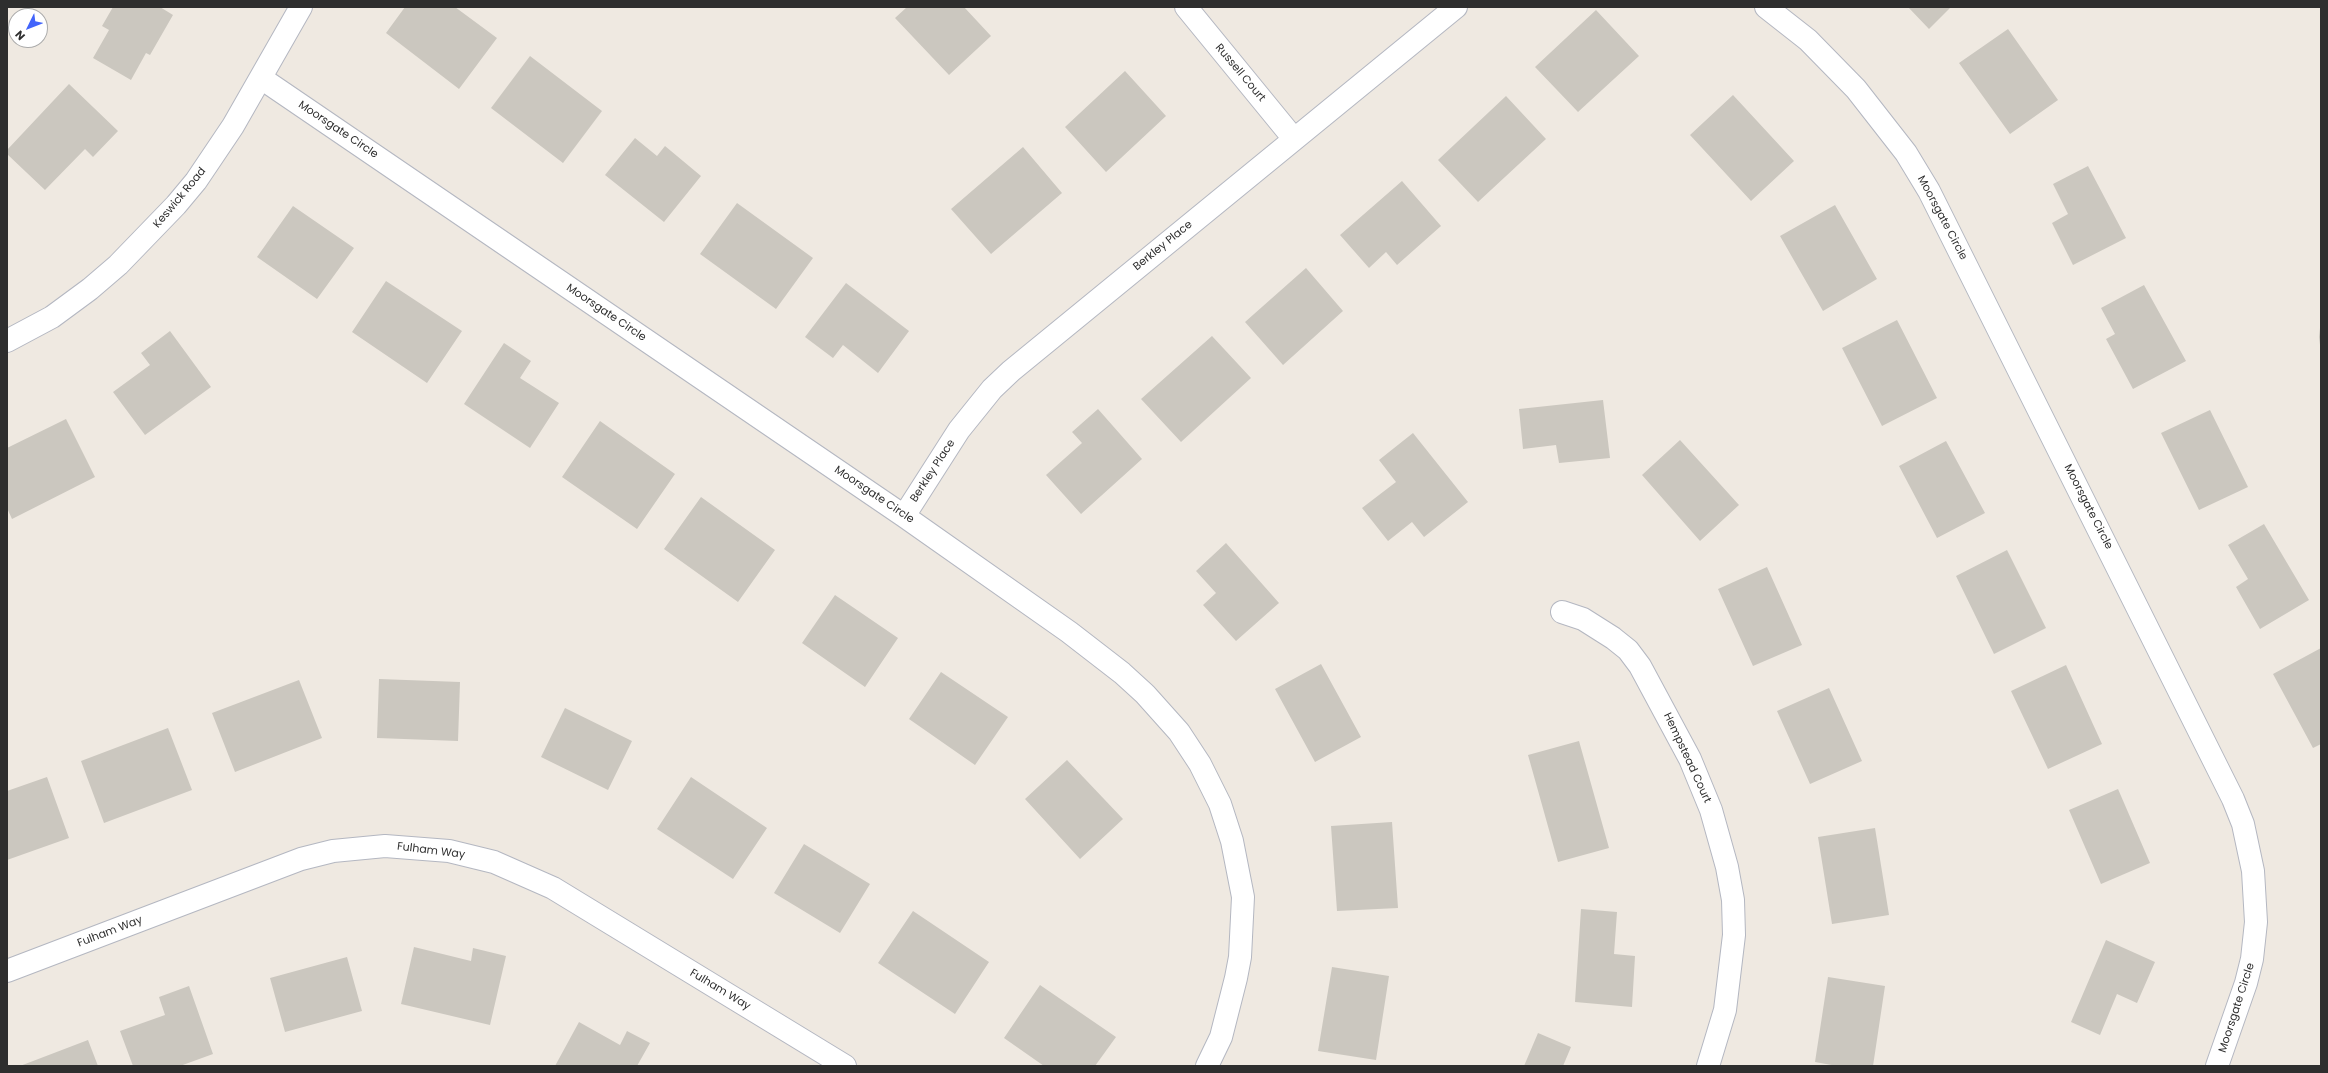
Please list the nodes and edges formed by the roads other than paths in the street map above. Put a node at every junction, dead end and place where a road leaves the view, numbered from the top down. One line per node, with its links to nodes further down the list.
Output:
1 (301, 7): 5 (street, Keswick Road)
2 (1186, 7): 6 (street, Russell Court)
3 (1456, 7): 6 (street, Berkley Place)
4 (1766, 7): 14 (street, Moorsgate Circle)
5 (261, 78): 7 (street, Keswick Road); 8 (street, Moorsgate Circle)
6 (1294, 139): 8 (street, Berkley Place)
7 (7, 341)
8 (904, 516): 12 (street, Moorsgate Circle)
9 (1562, 612): 13 (street, Hempstead Court)
10 (7, 970): 11 (street, Fulham Way)
11 (845, 1066)
12 (1207, 1066)
13 (1708, 1066)
14 (2217, 1066)

